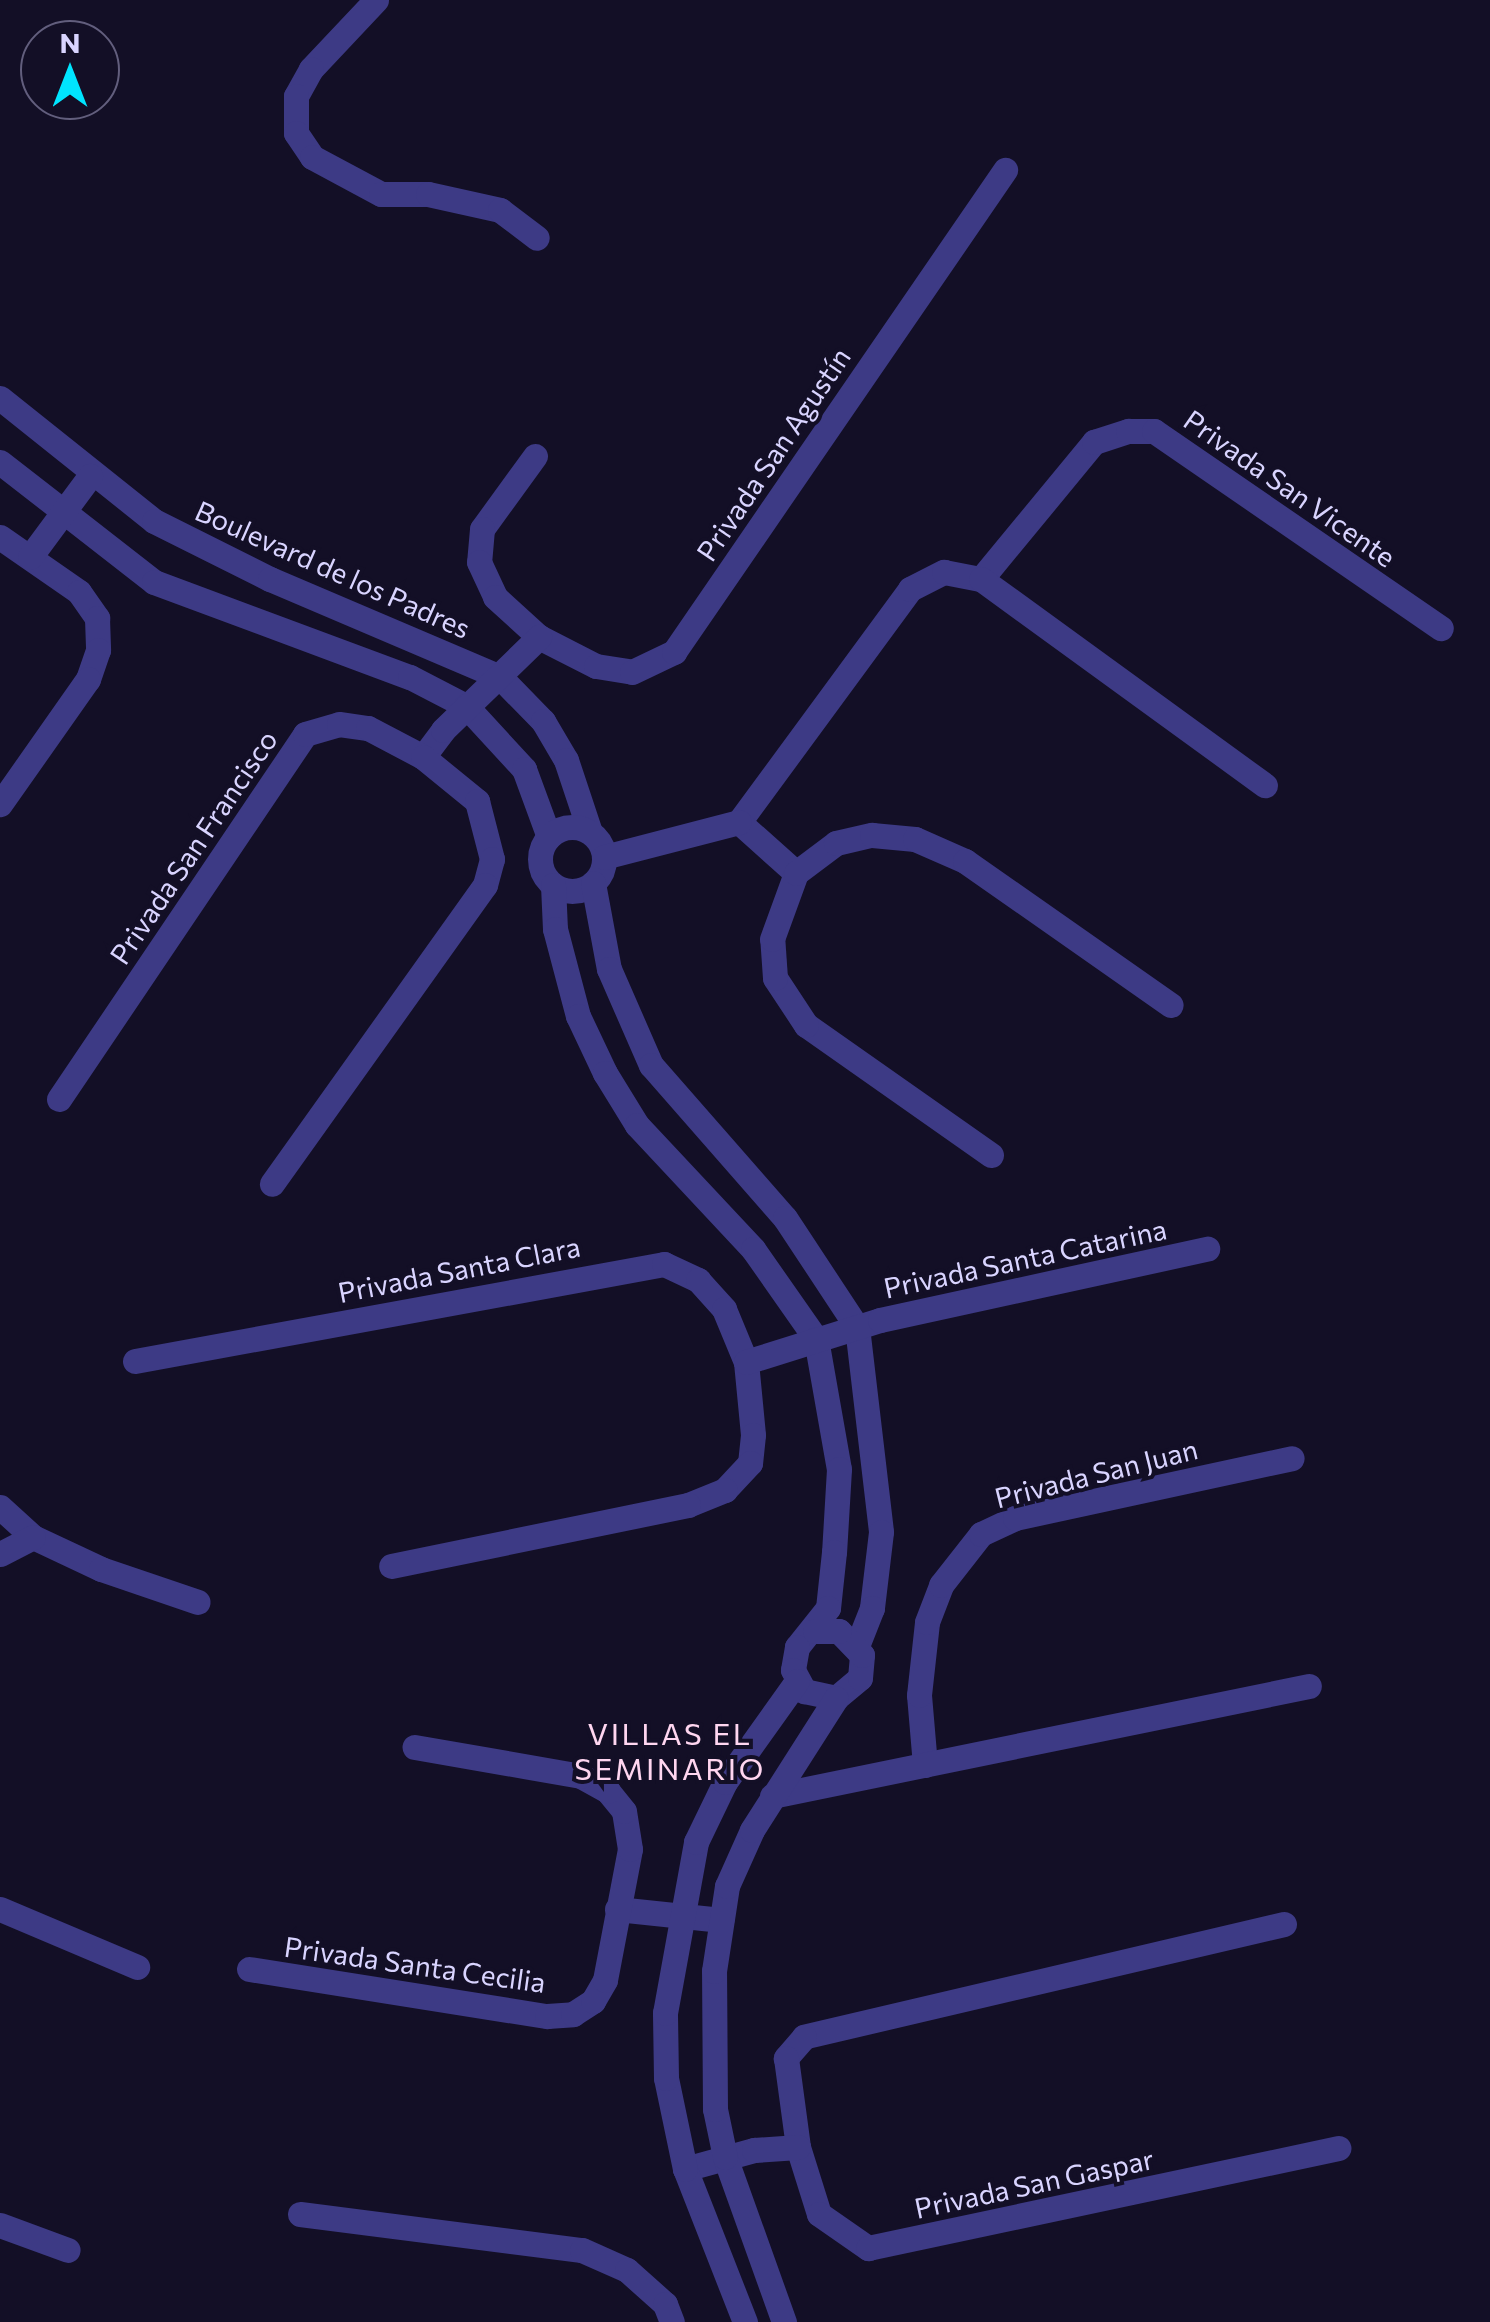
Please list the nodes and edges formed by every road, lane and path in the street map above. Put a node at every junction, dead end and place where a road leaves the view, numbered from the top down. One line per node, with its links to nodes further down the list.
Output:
1 (376, 0): 3 (street)
2 (1005, 170): 13 (street, Privada San Agustín)
3 (537, 238)
4 (0, 398): 7 (street, Boulevard de los Padres)
5 (534, 456): 13 (street, Privada San Agustín)
6 (0, 462): 8 (street)
7 (90, 476): 8 (street); 14 (street, Boulevard de los Padres)
8 (60, 511): 10 (street); 15 (street)
9 (0, 536): 10 (street)
10 (30, 557): 18 (street)
11 (981, 580): 12 (street, Privada San Vicente); 17 (street); 19 (street)
12 (1441, 628)
13 (539, 638): 14 (street)
14 (500, 677): 15 (street); 20 (street, Boulevard de los Padres)
15 (466, 706): 16 (street); 21 (street)
16 (423, 757): 27 (street, Privada San Francisco); 29 (street, Privada San Francisco)
17 (1264, 785)
18 (0, 804)
19 (738, 822): 22 (street); 23 (street)
20 (590, 832): 21 (street); 22 (street)
21 (549, 837): 25 (street)
22 (604, 857): 24 (street)
23 (796, 872): 26 (street); 28 (street)
24 (593, 883): 25 (street); 31 (street)
25 (553, 885): 32 (street)
26 (1171, 1005)
27 (59, 1099)
28 (991, 1155)
29 (272, 1184)
30 (1207, 1249): 31 (street, Privada Santa Catarina)
31 (857, 1327): 32 (street); 42 (street)
32 (816, 1339): 34 (street); 41 (street)
33 (135, 1361): 34 (street, Privada Santa Clara)
34 (746, 1362): 39 (street, Privada Santa Clara)
35 (1292, 1458): 47 (street, Privada San Juan)
36 (0, 1507): 37 (street)
37 (34, 1537): 38 (street); 40 (street)
38 (0, 1554)
39 (391, 1566)
40 (198, 1602)
41 (815, 1631): 42 (street); 43 (street)
42 (857, 1646): 45 (street)
43 (797, 1682): 45 (street); 51 (street)
44 (1309, 1686): 47 (street)
45 (836, 1698): 48 (street)
46 (414, 1747): 50 (street, Privada Santa Cecilia)
47 (925, 1765): 48 (street)
48 (772, 1796): 52 (street)
49 (0, 1908): 54 (street)
50 (617, 1909): 51 (street); 55 (street, Privada Santa Cecilia)
51 (680, 1916): 52 (street); 59 (street)
52 (721, 1920): 58 (street)
53 (1284, 1924): 56 (street, Privada San Gaspar)
54 (137, 1967)
55 (248, 1970)
56 (798, 2147): 57 (street, Privada San Gaspar); 58 (street)
57 (1339, 2148)
58 (725, 2158): 59 (street); 65 (street)
59 (685, 2169): 64 (street)
60 (300, 2214): 63 (street)
61 (0, 2226): 62 (street)
62 (68, 2250)
63 (672, 2322)
64 (745, 2322)
65 (784, 2322)

